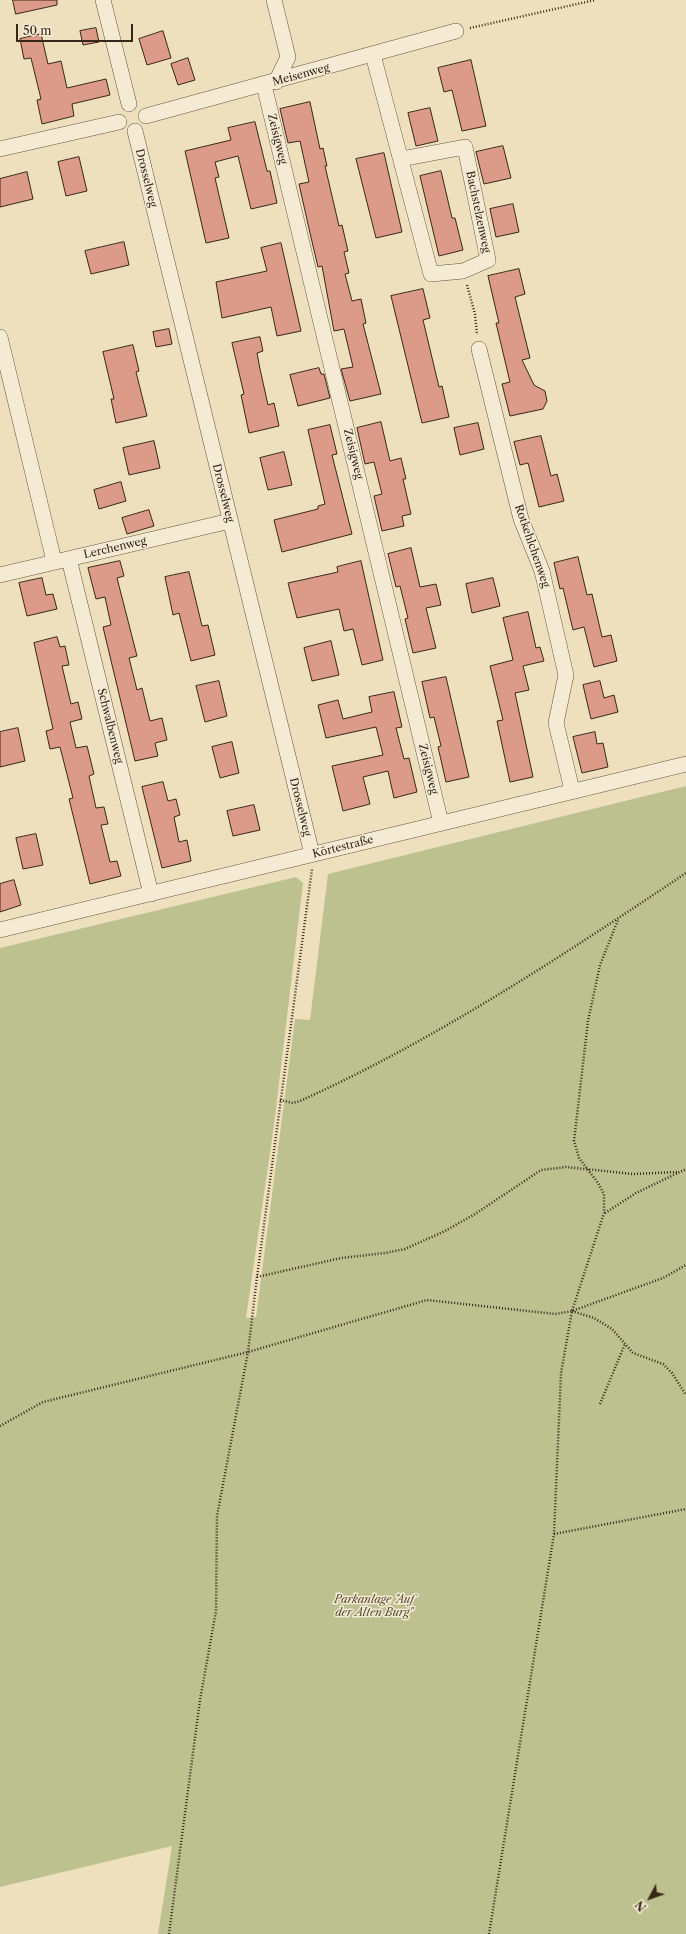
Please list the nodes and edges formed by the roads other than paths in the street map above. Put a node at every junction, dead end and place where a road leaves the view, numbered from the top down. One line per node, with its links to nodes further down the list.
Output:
1 (103, 0): 6 (street)
2 (274, 0): 5 (street)
3 (456, 31): 4 (street, Meisenweg)
4 (373, 55): 5 (street, Meisenweg); 11 (street, Bachstelzenweg)
5 (270, 83): 7 (street, Meisenweg); 20 (street, Zeisigweg)
6 (129, 104): 7 (street); 8 (street)
7 (146, 116): 9 (street)
8 (119, 122): 9 (street); 10 (street)
9 (135, 131): 14 (street, Drosselweg)
10 (0, 149)
11 (401, 159): 11 (street, Bachstelzenweg)
12 (0, 337): 16 (street)
13 (479, 349): 19 (street, Rotkehlchenweg)
14 (230, 520): 15 (street, Lerchenweg); 21 (street, Drosselweg)
15 (69, 558): 16 (street, Lerchenweg); 22 (street, Schwalbenweg)
16 (54, 561): 17 (street, Lerchenweg)
17 (0, 575)
18 (686, 764): 19 (street, Körtestraße)
19 (572, 790): 20 (street, Körtestraße)
20 (442, 822): 21 (street, Körtestraße)
21 (312, 854): 22 (street, Körtestraße)
22 (151, 894): 23 (street, Körtestraße)
23 (0, 930)

